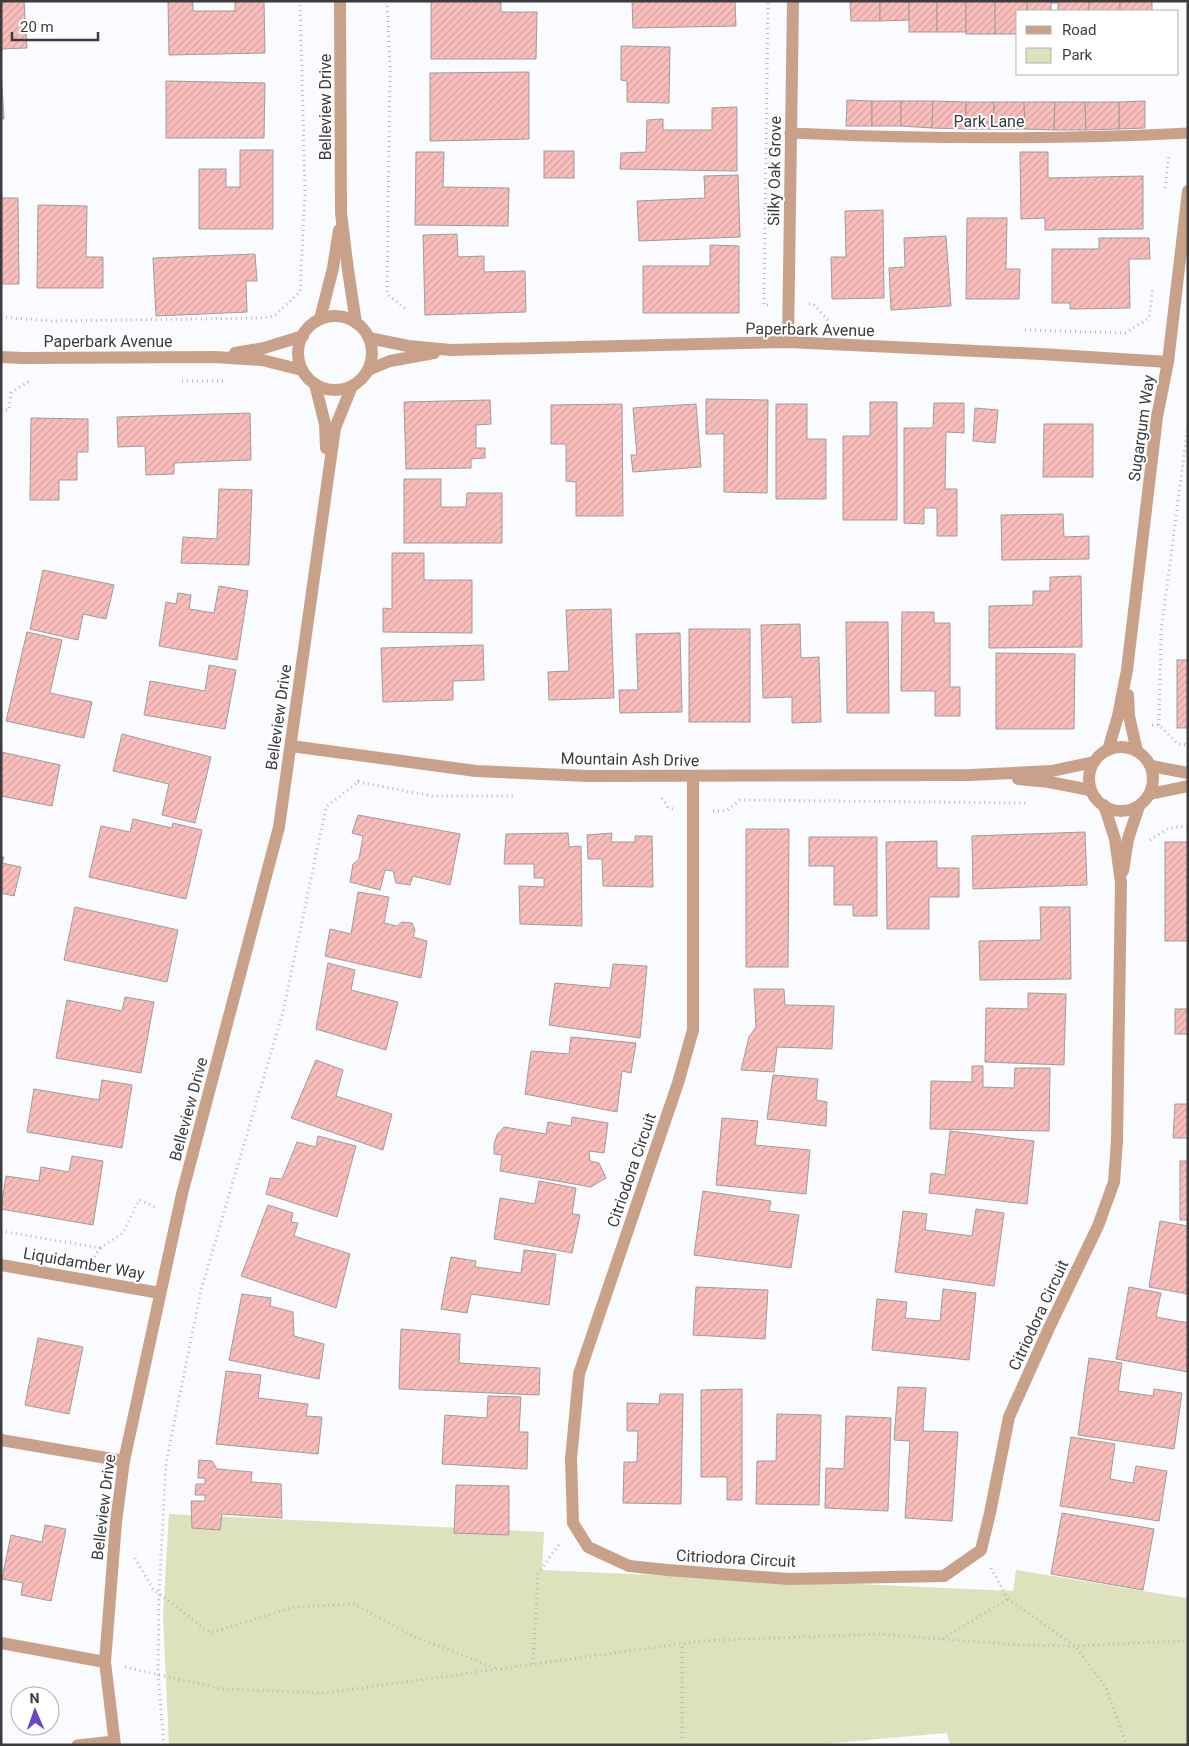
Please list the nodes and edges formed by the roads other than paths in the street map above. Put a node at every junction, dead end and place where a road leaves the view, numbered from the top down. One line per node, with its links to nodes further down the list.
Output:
1 (340, 1): 6 (street, Belleview Drive)
2 (793, 1): 3 (street, Silky Oak Grove)
3 (790, 133): 4 (lane, Park Lane); 11 (street, Silky Oak Grove)
4 (1188, 133)
5 (1188, 191): 15 (street, Sugargum Way)
6 (342, 213): 7 (street, Belleview Drive); 8 (street, Belleview Drive)
7 (320, 319): 8 (street); 9 (street)
8 (356, 323): 10 (street)
9 (303, 336): 14 (street, Paperbark Avenue); 16 (street)
10 (369, 338): 12 (street, Paperbark Avenue); 17 (street)
11 (788, 342): 12 (street, Paperbark Avenue); 15 (street, Paperbark Avenue)
12 (451, 350): 17 (street, Paperbark Avenue)
13 (1, 357): 14 (street, Paperbark Avenue)
14 (216, 357): 16 (street, Paperbark Avenue)
15 (1168, 362): 21 (street, Sugargum Way)
16 (302, 370): 18 (street)
17 (368, 370): 19 (street)
18 (315, 384): 19 (street); 20 (street, Belleview Drive)
19 (352, 386): 20 (street, Belleview Drive)
20 (328, 485): 22 (street, Belleview Drive)
21 (1127, 670): 23 (street, Sugargum Way); 24 (street, Sugargum Way)
22 (291, 746): 29 (street, Mountain Ash Drive); 37 (street, Belleview Drive)
23 (1108, 750): 24 (street); 25 (street)
24 (1137, 751): 26 (street)
25 (1094, 762): 28 (street, Mountain Ash Drive); 31 (street)
26 (1150, 766): 27 (street); 32 (street)
27 (1188, 774)
28 (970, 775): 29 (street, Mountain Ash Drive); 31 (street, Mountain Ash Drive)
29 (693, 776): 35 (street, Citriodora Circuit)
30 (1188, 786): 32 (street)
31 (1090, 790): 33 (street)
32 (1150, 794): 34 (street)
33 (1104, 806): 34 (street); 35 (street, Citriodora Circuit)
34 (1139, 806): 35 (street, Citriodora Circuit)
35 (1121, 883)
36 (1, 1265): 37 (street, Liquidamber Way)
37 (160, 1293): 39 (street, Belleview Drive)
38 (1, 1440): 39 (street)
39 (124, 1461): 41 (street, Belleview Drive)
40 (1, 1644): 41 (street)
41 (105, 1662): 42 (street, Belleview Drive)
42 (115, 1743): 43 (lane)
43 (77, 1745)

